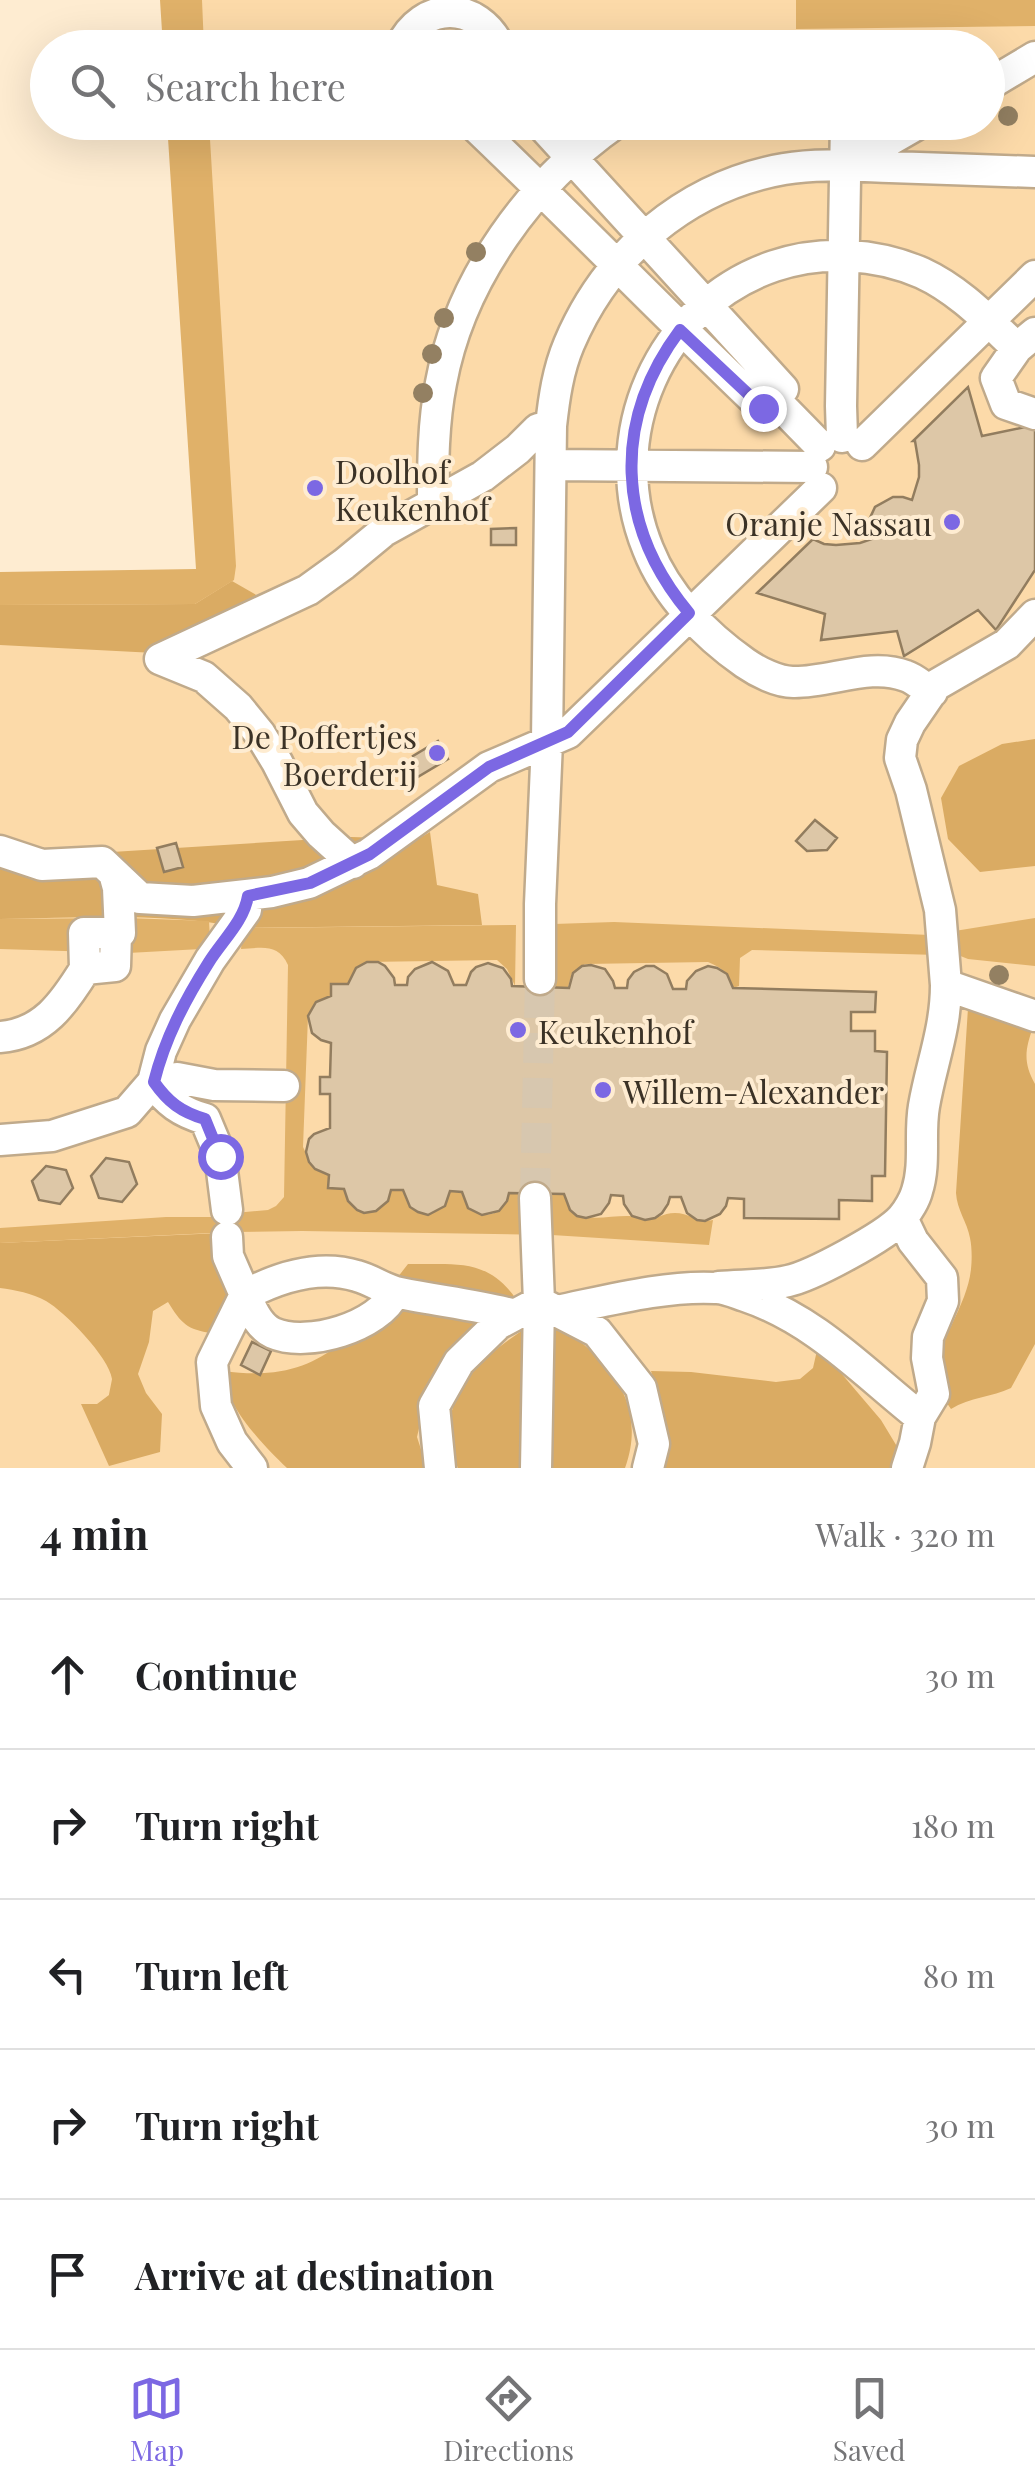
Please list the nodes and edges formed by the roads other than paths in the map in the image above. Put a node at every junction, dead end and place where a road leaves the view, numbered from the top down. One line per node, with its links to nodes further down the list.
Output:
1 (408, 30): 2 (street)
2 (489, 30)
3 (1035, 58): 4 (street)
4 (1005, 75)
5 (489, 140): 13 (street)
6 (555, 140): 10 (street)
7 (594, 140): 10 (street)
8 (846, 140): 11 (street)
9 (890, 140): 11 (street)
10 (571, 158): 13 (street); 14 (street)
11 (845, 166): 12 (street); 14 (street); 15 (street)
12 (1035, 172)
13 (540, 190): 16 (street); 28 (street)
14 (644, 236): 16 (street); 18 (street)
15 (844, 256): 18 (street); 19 (street); 25 (street)
16 (617, 264): 20 (street); 24 (street)
17 (1035, 276): 19 (street)
18 (707, 304): 20 (street); 22 (street)
19 (988, 322): 21 (street); 25 (street)
20 (680, 330): 22 (street); 26 (street)
21 (1026, 340): 23 (street)
22 (773, 398): 25 (street)
23 (1035, 414)
24 (551, 426): 27 (street); 28 (street)
25 (831, 457): 26 (street); 29 (street)
26 (631, 465): 27 (street); 29 (street)
27 (551, 466): 32 (street)
28 (433, 504): 34 (street)
29 (689, 613): 31 (street); 32 (street)
30 (1035, 614): 31 (street)
31 (932, 692): 38 (street)
32 (547, 742): 34 (street); 37 (street)
33 (0, 851): 35 (street)
34 (353, 862): 36 (street)
35 (115, 877): 36 (street); 40 (street)
36 (248, 896): 41 (street)
37 (540, 979)
38 (946, 981): 39 (street); 48 (street)
39 (1035, 1016)
40 (0, 1037)
41 (154, 1082): 42 (street); 44 (street); 45 (street)
42 (214, 1085): 43 (street); 44 (street)
43 (284, 1086)
44 (205, 1119): 51 (street)
45 (12, 1139): 46 (street)
46 (0, 1160)
47 (535, 1198): 52 (street)
48 (902, 1218): 49 (street); 53 (street)
49 (719, 1287): 52 (street); 53 (street)
50 (395, 1292): 51 (street); 51 (street); 52 (street)
51 (245, 1295): 54 (street)
52 (537, 1309): 55 (street); 56 (street); 57 (street)
53 (920, 1418): 58 (street)
54 (252, 1468)
55 (440, 1468)
56 (536, 1468)
57 (648, 1468)
58 (907, 1468)

